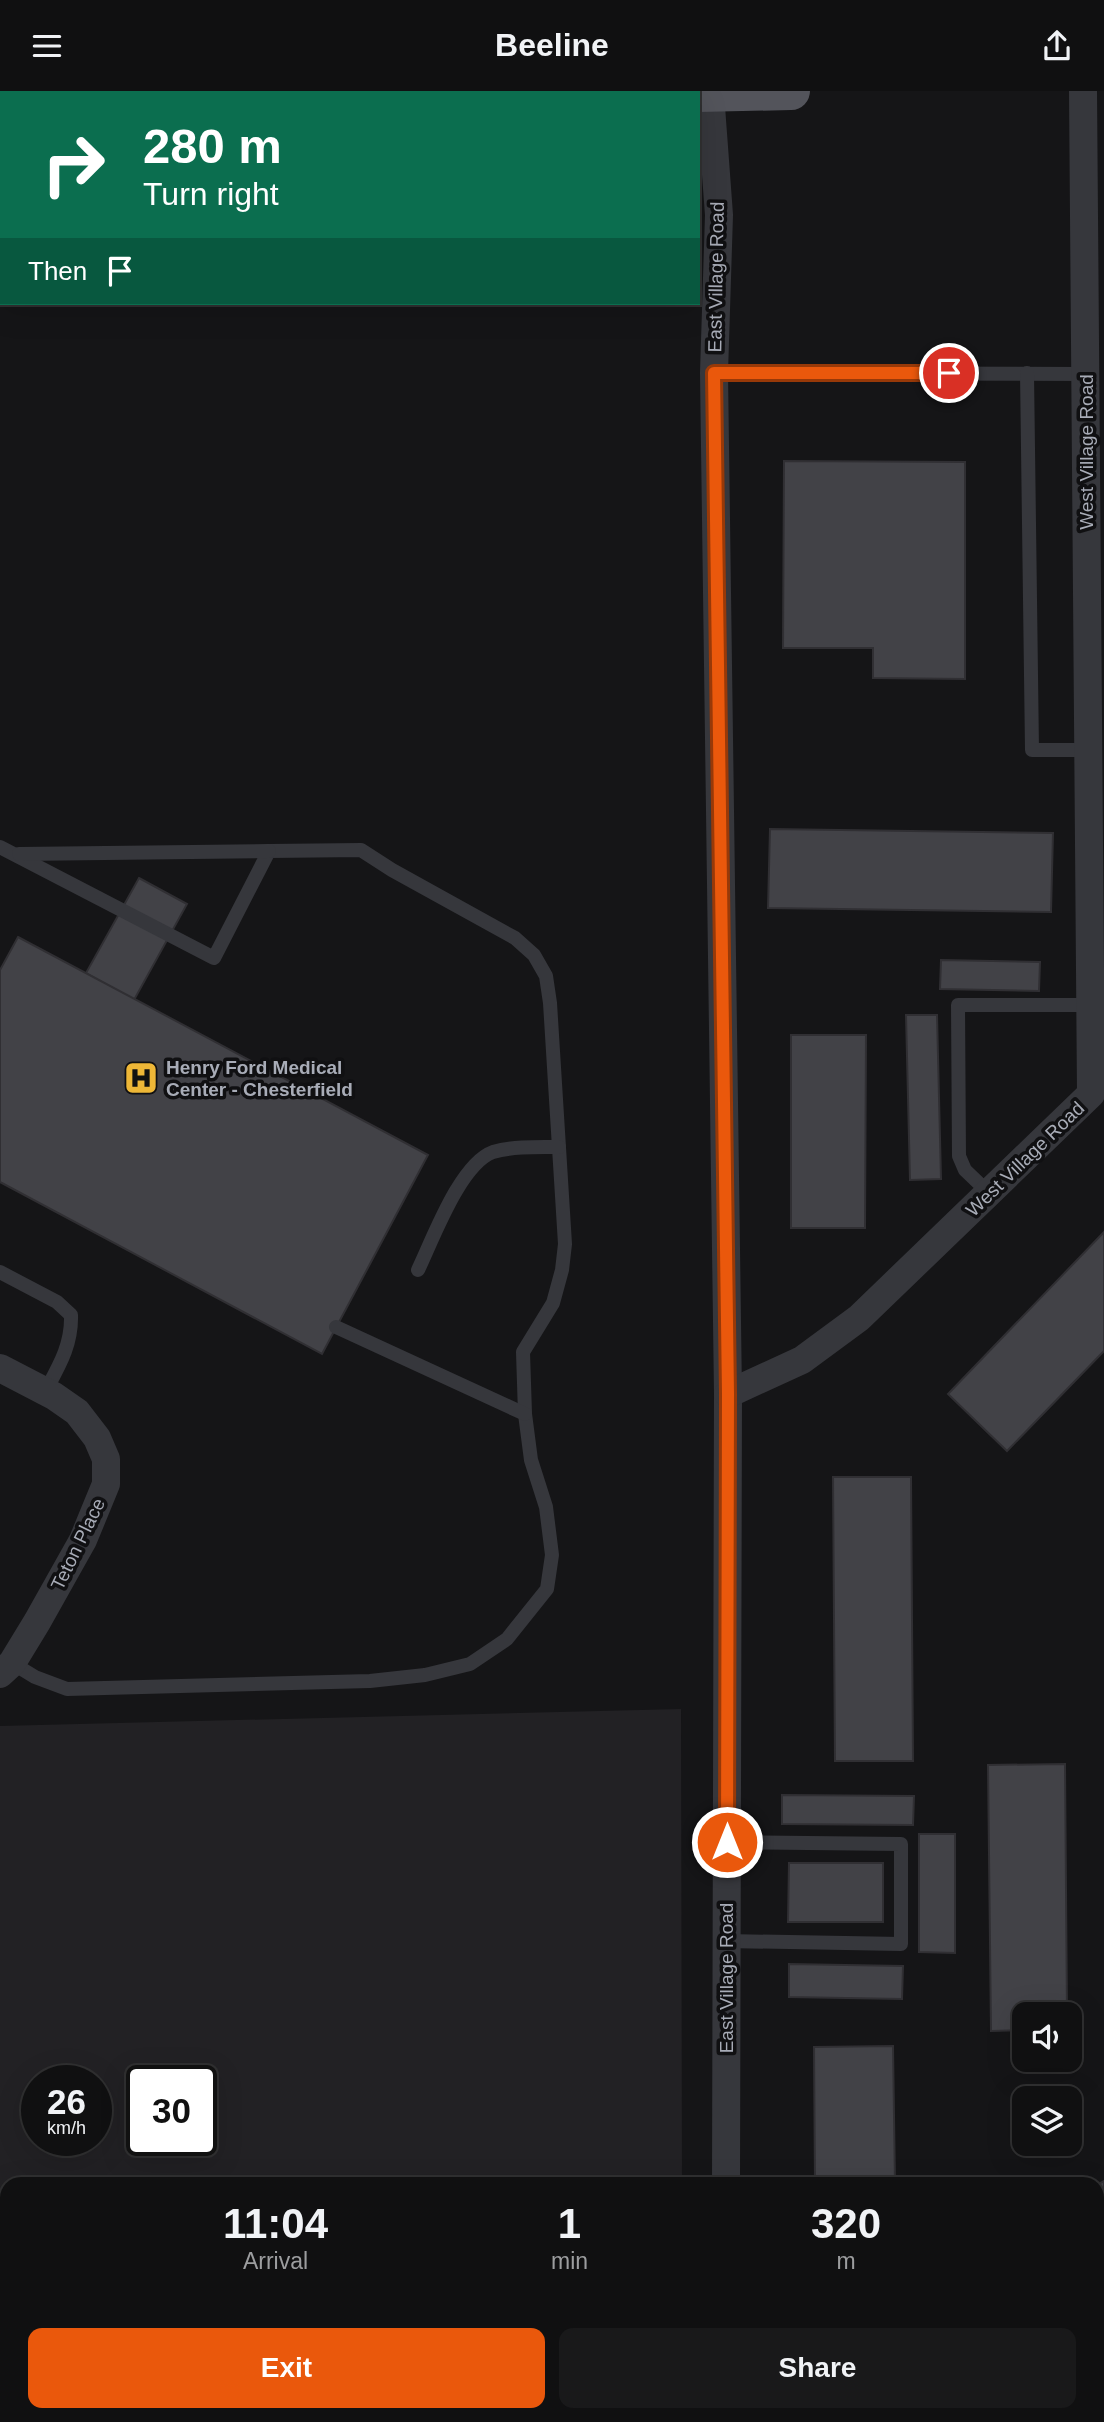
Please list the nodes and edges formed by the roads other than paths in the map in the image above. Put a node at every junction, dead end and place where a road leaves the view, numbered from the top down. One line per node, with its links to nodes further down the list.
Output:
1 (791, 91): 3 (main road)
2 (1083, 91): 6 (street, West Village Road)
3 (704, 93): 4 (street, East Village Road)
4 (714, 373): 5 (lane); 20 (street, East Village Road)
5 (1027, 373): 6 (lane); 7 (lane)
6 (1086, 374): 7 (street, West Village Road)
7 (1088, 750): 11 (street, West Village Road)
8 (0, 847): 10 (lane)
9 (269, 851): 10 (lane); 10 (lane); 13 (lane)
10 (14, 854)
11 (1091, 1005): 12 (street, West Village Road); 14 (lane)
12 (1098, 1100): 14 (street, West Village Road)
13 (559, 1147): 15 (lane); 21 (lane)
14 (989, 1193): 20 (street, West Village Road)
15 (418, 1270)
16 (0, 1272): 19 (lane)
17 (336, 1327): 21 (lane)
18 (0, 1368): 19 (street, Teton Place)
19 (45, 1392): 22 (street, Teton Place)
20 (728, 1394): 23 (street, East Village Road)
21 (525, 1414): 22 (lane)
22 (6, 1669)
23 (727, 1842): 24 (street, East Village Road); 24 (lane)
24 (726, 1941): 25 (street, East Village Road)
25 (726, 2177)

